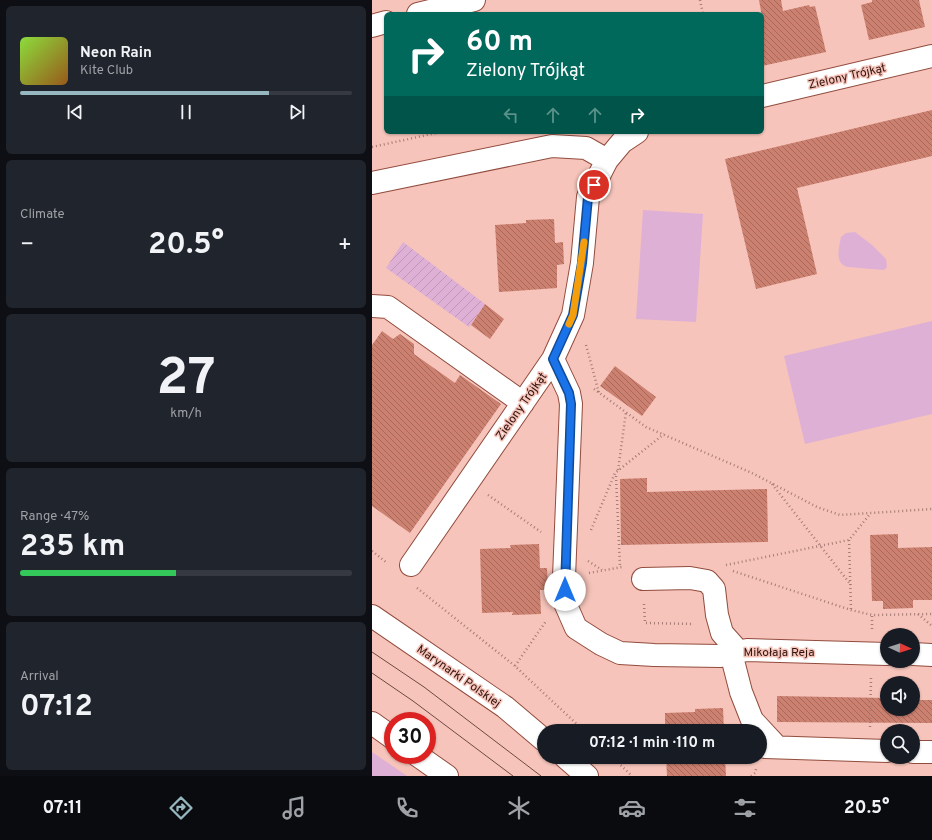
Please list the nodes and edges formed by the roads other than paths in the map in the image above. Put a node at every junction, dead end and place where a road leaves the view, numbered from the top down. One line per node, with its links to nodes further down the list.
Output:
1 (474, 0): 2 (street)
2 (426, 12)
3 (384, 23): 4 (street)
4 (372, 26)
5 (932, 56): 6 (street, Zielony Trójkąt)
6 (764, 96)
7 (633, 134): 8 (street, Zielony Trójkąt)
8 (606, 160): 9 (street); 11 (street, Zielony Trójkąt)
9 (372, 183)
10 (372, 306): 12 (street)
11 (553, 359): 12 (street, Zielony Trójkąt); 16 (street)
12 (523, 403): 13 (street, Zielony Trójkąt)
13 (405, 572)
14 (643, 579): 16 (street)
15 (372, 616): 22 (street, Marynarki Polskiej)
16 (735, 652): 17 (street, Mikołaja Reja); 23 (street, Mikołaja Reja)
17 (879, 654)
18 (920, 654): 19 (street)
19 (932, 655)
20 (372, 723): 21 (street)
21 (384, 732)
22 (537, 734)
23 (878, 750)
24 (920, 752): 25 (street)
25 (932, 752)
26 (430, 764): 28 (street)
27 (573, 764): 29 (street)
28 (447, 776)
29 (587, 776)

